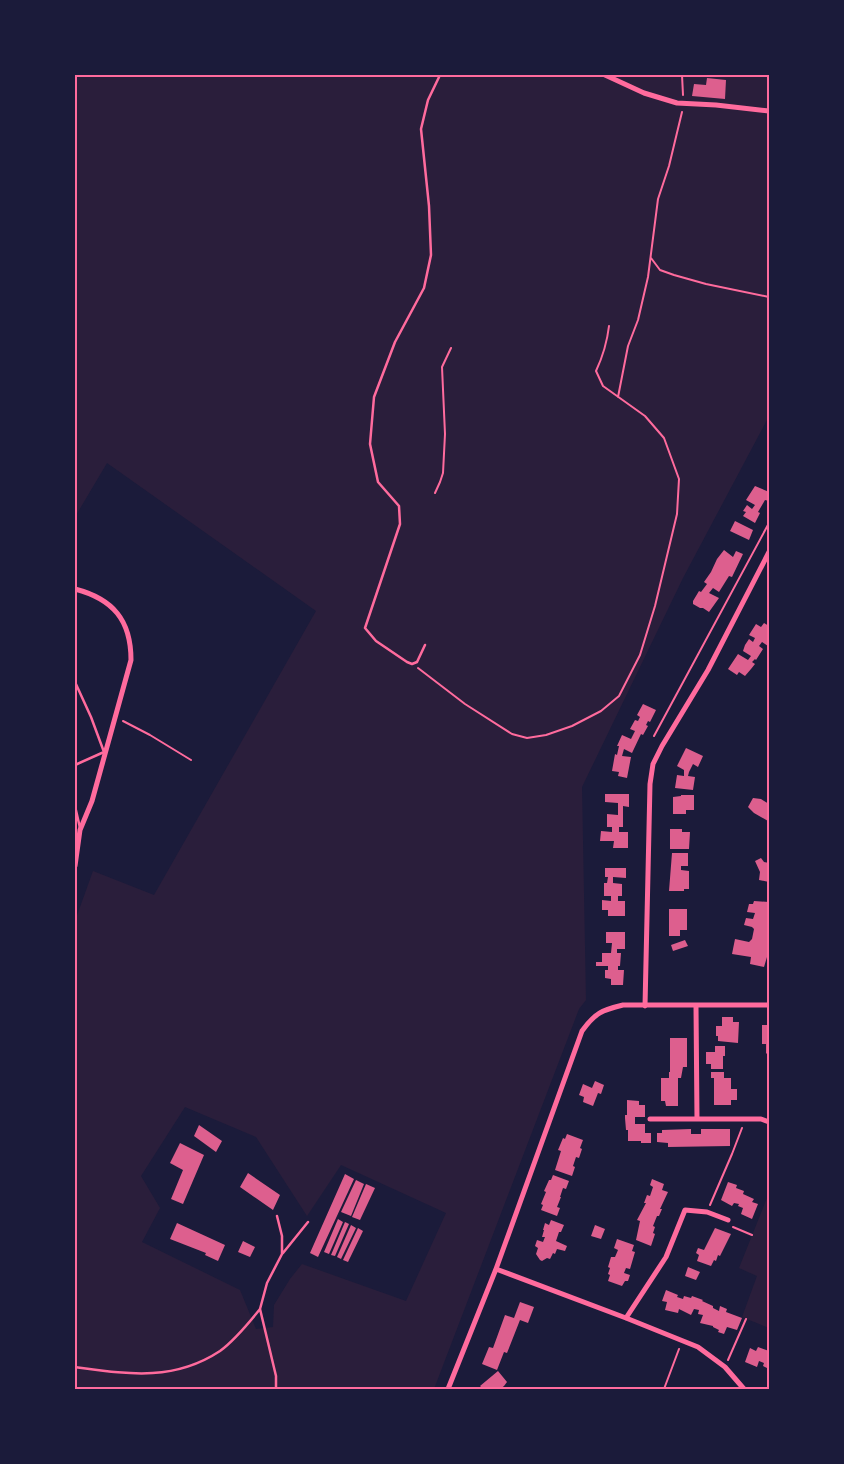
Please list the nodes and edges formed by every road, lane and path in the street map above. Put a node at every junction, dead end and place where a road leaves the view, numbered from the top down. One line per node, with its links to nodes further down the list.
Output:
1 (440, 75): 16 (lane)
2 (605, 75): 4 (street)
3 (682, 75): 4 (path)
4 (684, 103): 5 (street); 6 (path)
5 (769, 111)
6 (651, 258): 7 (path); 10 (path)
7 (769, 297)
8 (609, 326): 10 (path)
9 (451, 348): 11 (path)
10 (618, 397): 16 (path)
11 (435, 493)
12 (769, 523): 19 (path)
13 (769, 552): 27 (street)
14 (75, 589): 18 (street)
15 (425, 645): 16 (lane)
16 (412, 664)
17 (75, 682): 20 (lane)
18 (114, 718): 20 (street); 21 (path)
19 (654, 736)
20 (104, 752): 22 (lane); 24 (street)
21 (191, 760)
22 (75, 765)
23 (75, 806): 24 (lane)
24 (80, 830): 25 (street)
25 (75, 866)
26 (769, 1005): 28 (street)
27 (645, 1006): 28 (street); 39 (street)
28 (696, 1006): 31 (street)
29 (742, 1118): 31 (street); 32 (street); 33 (path)
30 (650, 1119): 31 (street)
31 (697, 1119)
32 (769, 1122)
33 (707, 1212): 35 (street); 41 (street)
34 (277, 1216): 38 (lane)
35 (728, 1220): 37 (path)
36 (308, 1222): 38 (lane)
37 (752, 1235)
38 (282, 1254): 40 (lane)
39 (496, 1270): 41 (street); 47 (street)
40 (260, 1310): 44 (lane); 46 (lane)
41 (626, 1318): 43 (street)
42 (746, 1318): 45 (path)
43 (682, 1340): 45 (street); 48 (path)
44 (75, 1367)
45 (725, 1367): 49 (street)
46 (276, 1389)
47 (448, 1389)
48 (664, 1389)
49 (744, 1389)

